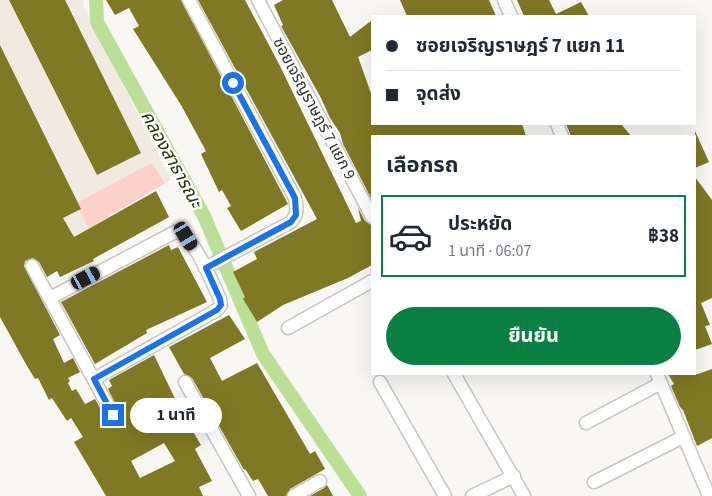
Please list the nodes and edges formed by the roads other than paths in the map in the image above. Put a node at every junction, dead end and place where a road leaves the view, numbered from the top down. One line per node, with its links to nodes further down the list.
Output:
1 (189, 0): 7 (street)
2 (258, 0): 5 (street, ซอยเจริญราษฎร์ 7 แยก 9)
3 (504, 0): 4 (street)
4 (511, 15)
5 (371, 214)
6 (32, 266): 9 (street)
7 (209, 266): 9 (street); 13 (street)
8 (371, 282): 10 (street)
9 (50, 298): 13 (street)
10 (288, 328)
11 (455, 375): 19 (street)
12 (659, 378): 17 (street); 18 (street)
13 (94, 379): 16 (street)
14 (185, 382): 23 (street)
15 (380, 382): 25 (street)
16 (113, 415)
17 (586, 423)
18 (683, 438): 21 (street); 22 (street)
19 (514, 476): 26 (street); 27 (street)
20 (320, 481): 24 (street)
21 (594, 482)
22 (709, 491)
23 (248, 496)
24 (294, 496)
25 (445, 496)
26 (472, 496)
27 (524, 496)

